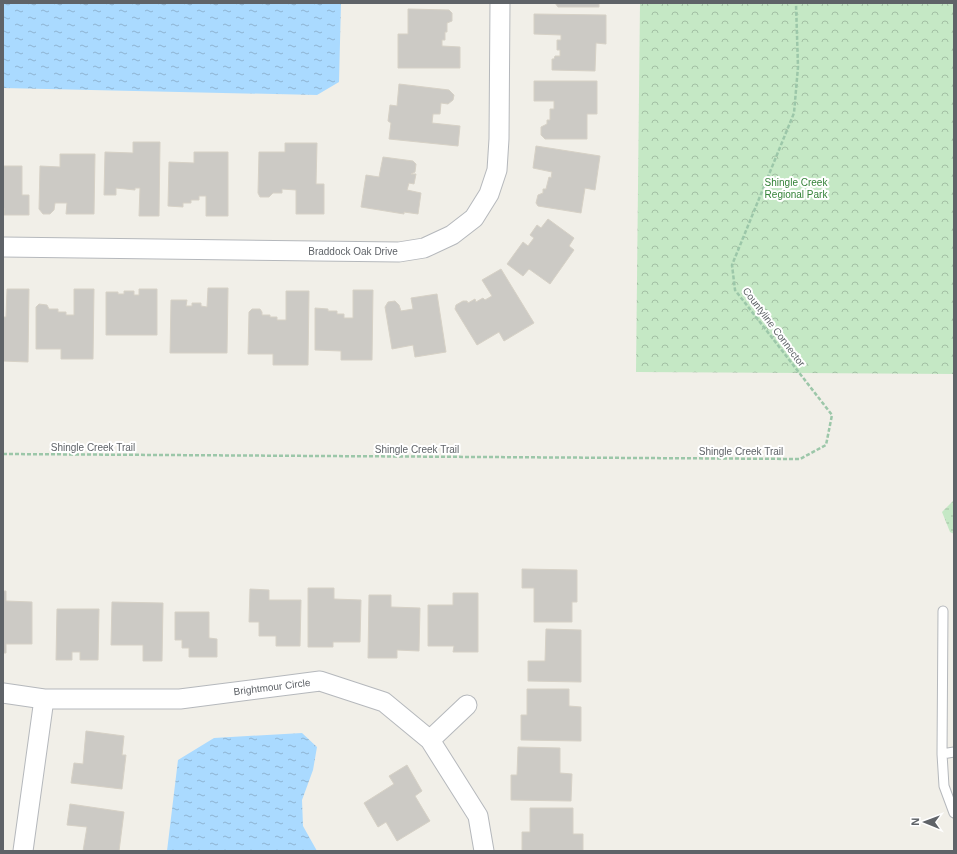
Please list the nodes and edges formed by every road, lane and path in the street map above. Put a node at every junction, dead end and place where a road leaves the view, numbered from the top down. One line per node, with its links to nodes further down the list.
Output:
1 (500, 3): 3 (street, Braddock Oak Drive)
2 (796, 3): 4 (path, Countyline Connector)
3 (3, 247)
4 (826, 445): 5 (path, Shingle Creek Trail)
5 (3, 454)
6 (943, 611): 12 (lane)
7 (3, 693): 8 (street, Brightmour Circle)
8 (44, 698): 10 (street, Brightmour Circle); 14 (street)
9 (467, 705): 10 (street)
10 (430, 740): 15 (street, Brightmour Circle)
11 (954, 752): 12 (lane)
12 (942, 754): 13 (lane)
13 (954, 813)
14 (23, 851)
15 (484, 851)

